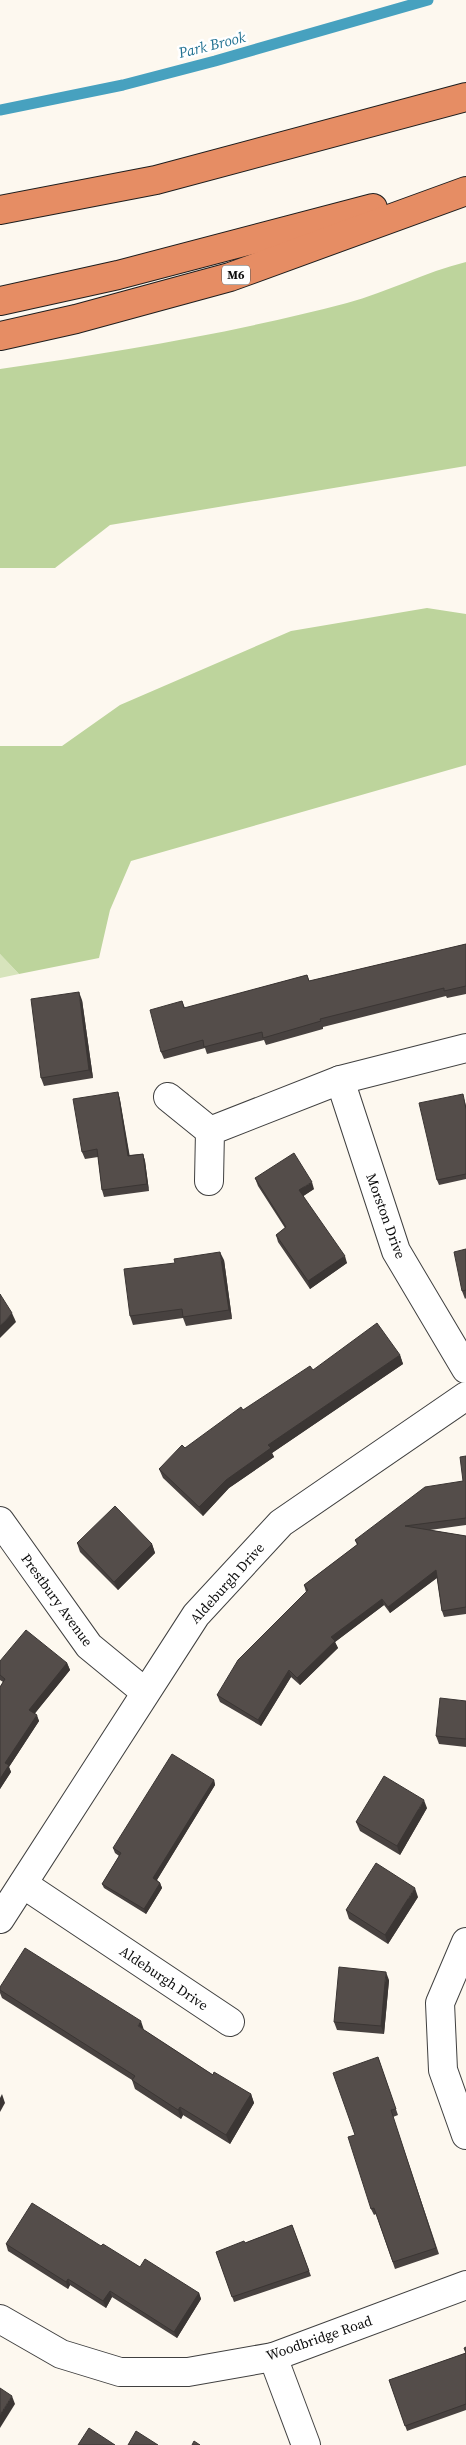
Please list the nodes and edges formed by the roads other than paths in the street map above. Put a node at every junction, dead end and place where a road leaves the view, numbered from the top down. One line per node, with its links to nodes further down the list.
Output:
1 (466, 97): 4 (highway)
2 (466, 184): 5 (highway, M6)
3 (466, 191): 6 (highway, M6)
4 (0, 210)
5 (0, 301)
6 (0, 336)
7 (466, 1048): 8 (street)
8 (340, 1080): 10 (street); 12 (street, Morston Drive)
9 (168, 1097): 10 (street)
10 (210, 1132): 11 (street)
11 (209, 1181)
12 (466, 1370)
13 (466, 1396): 15 (street, Aldeburgh Drive)
14 (0, 1520): 15 (street, Prestbury Avenue)
15 (145, 1692): 16 (street, Aldeburgh Drive)
16 (23, 1884): 17 (street, Aldeburgh Drive); 19 (street, Aldeburgh Drive)
17 (0, 1920)
18 (466, 1942): 20 (street)
19 (230, 2022)
20 (466, 2135)
21 (466, 2285): 23 (street, Woodbridge Road)
22 (0, 2318): 23 (street, Woodbridge Road)
23 (272, 2357): 24 (street)
24 (306, 2445)

